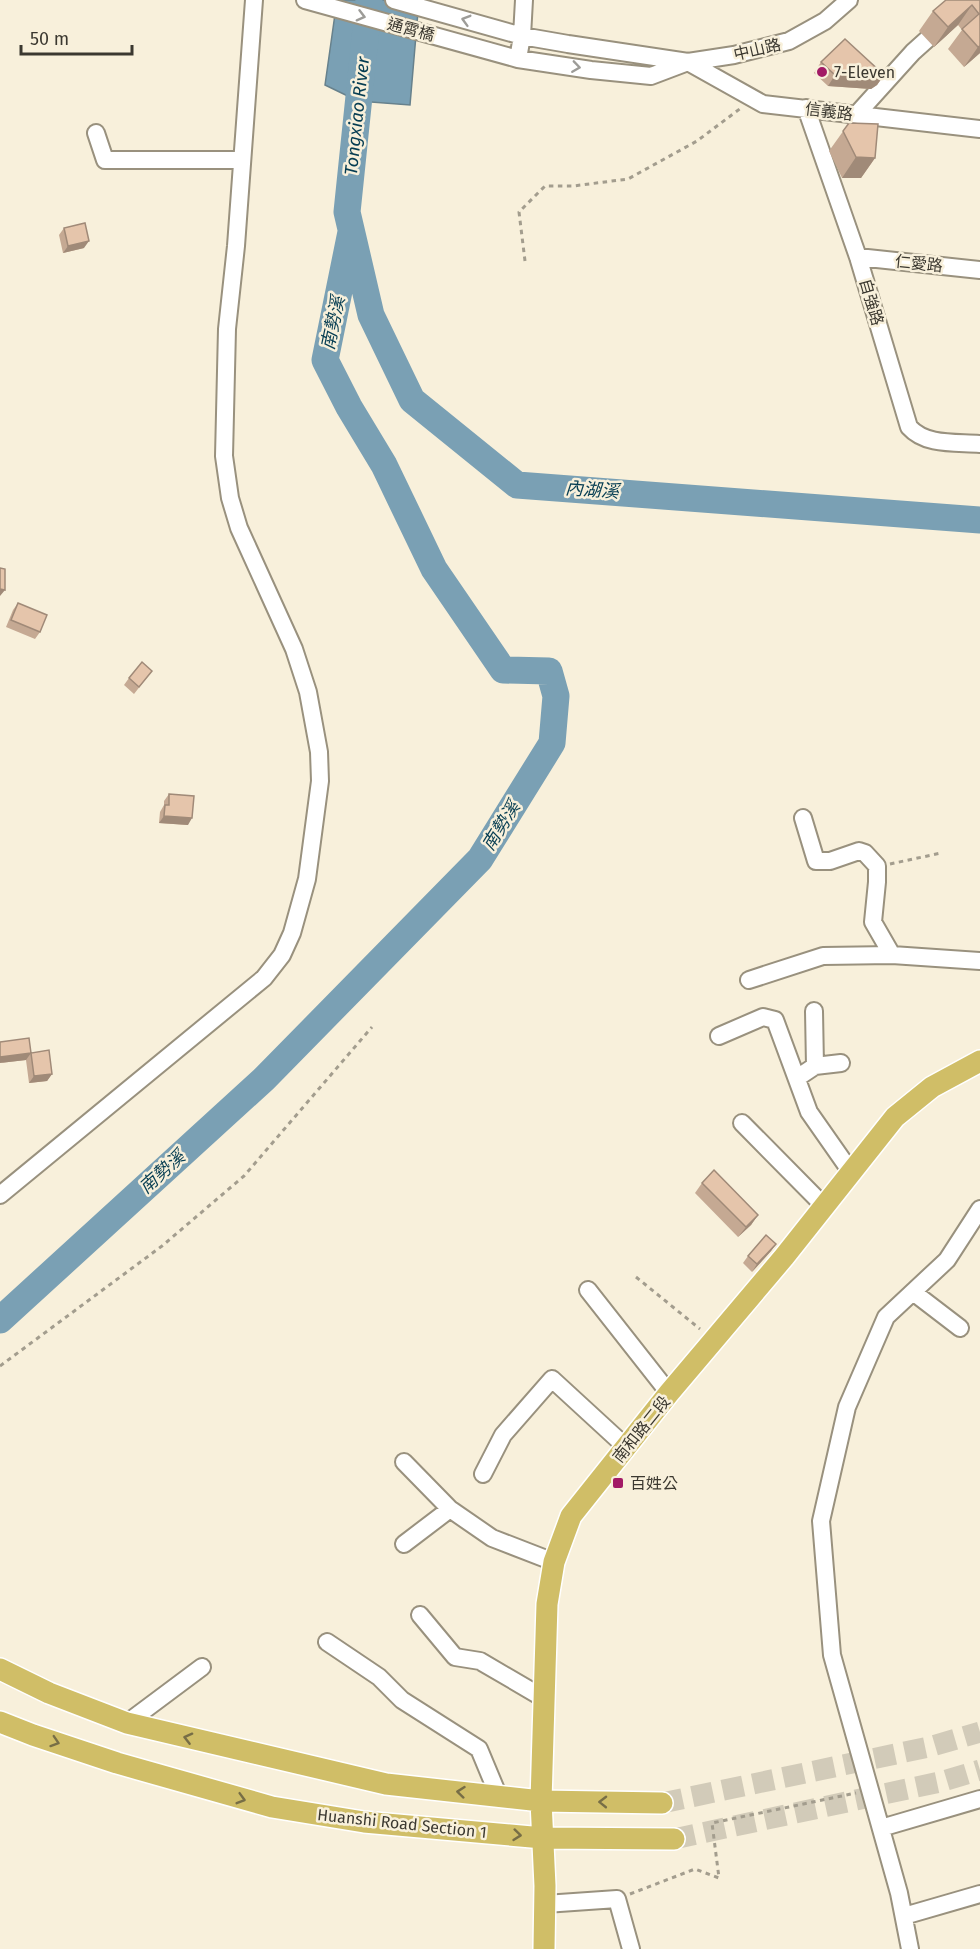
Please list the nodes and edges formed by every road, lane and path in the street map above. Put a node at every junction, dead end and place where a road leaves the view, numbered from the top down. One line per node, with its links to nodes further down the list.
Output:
1 (254, 0): 15 (street)
2 (305, 0): 8 (street, 通霄橋, one-way to 8)
3 (394, 0): 7 (street, 通霄橋, one-way to 3)
4 (524, 0): 7 (street)
5 (849, 0): 9 (street, 中山路)
6 (954, 16): 12 (street)
7 (522, 36): 8 (street); 9 (street, 中山路)
8 (518, 59): 9 (street, 中山路, one-way to 9)
9 (688, 62): 10 (street, 信義路)
10 (753, 99): 11 (street, 信義路); 17 (path)
11 (806, 108): 12 (street, 信義路); 16 (street, 自強路)
12 (858, 114): 13 (street, 信義路)
13 (980, 129)
14 (96, 133): 15 (street)
15 (242, 160): 35 (street)
16 (858, 257): 18 (street, 仁愛路); 19 (street, 自強路)
17 (525, 261)
18 (980, 270)
19 (980, 444)
20 (803, 818): 22 (street)
21 (941, 853): 22 (path)
22 (877, 866): 23 (street)
23 (892, 956): 24 (street); 25 (street)
24 (980, 961)
25 (749, 980)
26 (814, 1011): 31 (street)
27 (372, 1027): 43 (path)
28 (719, 1036): 32 (street)
29 (980, 1061): 34 (main road, 南和路二段)
30 (841, 1063): 31 (street)
31 (815, 1066): 32 (street)
32 (797, 1078): 34 (street)
33 (742, 1123): 36 (street)
34 (851, 1172): 36 (main road, 南和路二段)
35 (0, 1195)
36 (824, 1206): 42 (main road, 南和路二段)
37 (980, 1209): 40 (street)
38 (636, 1278): 42 (path)
39 (588, 1290): 44 (street)
40 (913, 1292): 41 (street); 58 (street)
41 (960, 1328)
42 (713, 1340): 44 (main road, 南和路二段)
43 (0, 1366)
44 (669, 1393): 45 (main road, 南和路二段)
45 (626, 1447): 47 (street); 50 (main road, 南和路二段)
46 (404, 1462): 48 (street)
47 (483, 1474)
48 (450, 1509): 49 (street); 50 (street)
49 (404, 1544)
50 (554, 1562): 55 (main road, 南和路二段)
51 (420, 1615): 55 (street)
52 (327, 1642): 59 (street)
53 (202, 1667): 57 (street)
54 (0, 1669): 57 (main road)
55 (545, 1699): 61 (main road, 南和路二段)
56 (0, 1722): 64 (main road, Huanshi Road Section 1, one-way to 64)
57 (127, 1723): 59 (main road, one-way to 57)
58 (870, 1790): 63 (street); 67 (path)
59 (499, 1797): 61 (main road)
60 (980, 1799): 63 (street)
61 (540, 1800): 62 (main road, one-way to 61); 64 (main road, 南和路二段)
62 (662, 1803)
63 (881, 1828): 69 (street)
64 (543, 1838): 65 (main road, Huanshi Road Section 1); 68 (main road, 南和路二段)
65 (674, 1839)
66 (980, 1894): 69 (street)
67 (617, 1899): 68 (street); 71 (street)
68 (544, 1904): 70 (main road, 南和路二段)
69 (904, 1916): 72 (street)
70 (544, 1949)
71 (631, 1949)
72 (910, 1949)

